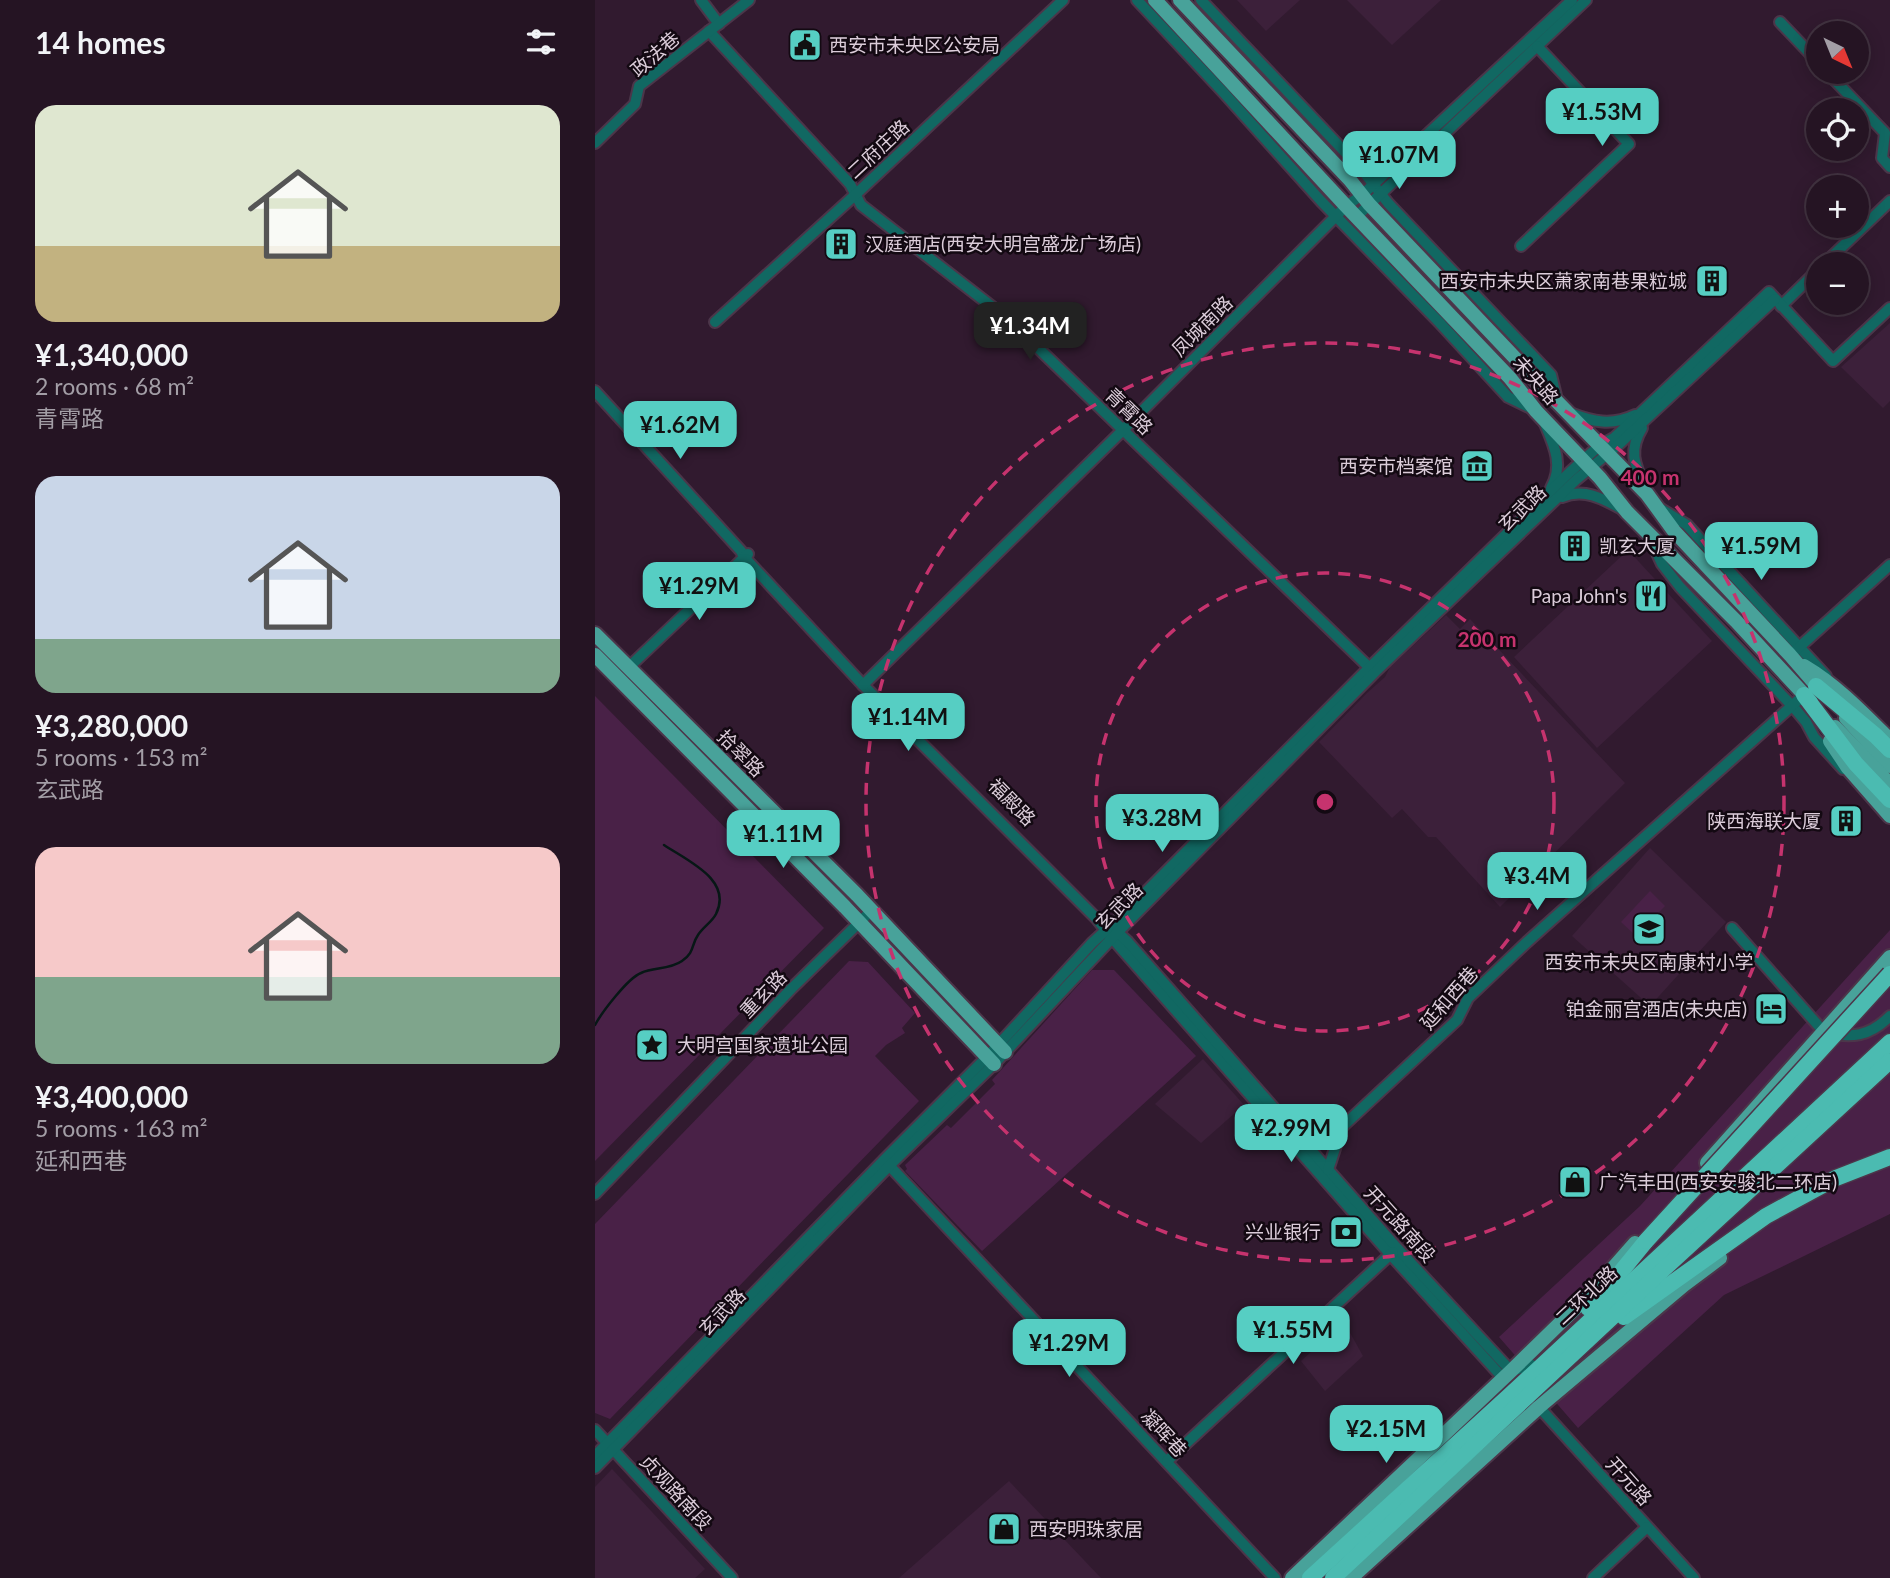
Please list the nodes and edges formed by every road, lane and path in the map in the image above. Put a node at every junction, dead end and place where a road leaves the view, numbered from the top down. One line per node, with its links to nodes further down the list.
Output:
1 (701, 0): 11 (street)
2 (749, 0): 11 (street, 政法巷)
3 (1063, 0): 19 (street, 二府庄路)
4 (1137, 0): 22 (street)
5 (1155, 0): 22 (main road, 未央路)
6 (1180, 0): 20 (main road, 未央路)
7 (1201, 0): 18 (street)
8 (1572, 0): 18 (street, 凤城南路)
9 (1586, 0): 13 (street, 凤城南路)
10 (1780, 22): 14 (street)
11 (719, 24): 12 (street, 政法巷)
12 (709, 31): 16 (street, 政法巷); 19 (street, 青霄路)
13 (1537, 46): 18 (street, 凤城南路); 23 (street)
14 (1806, 49)
15 (1838, 84): 17 (street)
16 (595, 143)
17 (1890, 167)
18 (1377, 189): 20 (street, 凤城南路); 30 (street)
19 (855, 195): 28 (street, 二府庄路); 33 (street, 青霄路)
20 (1366, 200): 22 (street, 凤城南路); 30 (main road, 未央路)
21 (1890, 201): 24 (street)
22 (1346, 213): 32 (main road, 未央路); 33 (street, 凤城南路)
23 (1521, 246)
24 (1837, 252)
25 (1806, 278): 26 (street, 玄武路)
26 (1775, 299): 27 (street); 31 (street, 玄武路)
27 (1890, 307)
28 (715, 322)
29 (595, 391): 41 (street, 福殿路)
30 (1562, 408): 31 (street); 34 (main road, 未央路)
31 (1648, 412): 34 (street, 玄武路); 36 (street)
32 (1539, 414): 35 (main road, 未央路); 37 (street)
33 (1123, 429): 51 (street, 青霄路); 52 (street, 凤城南路)
34 (1604, 450): 35 (street, 玄武路); 36 (main road, 未央路)
35 (1586, 464): 37 (street, 玄武路); 39 (main road, 未央路)
36 (1647, 494): 38 (main road, 未央路)
37 (1545, 503): 39 (street); 51 (street, 玄武路)
38 (1658, 507): 43 (street); 45 (main road, 未央路)
39 (1627, 512): 40 (main road, 未央路)
40 (1647, 533): 44 (street); 46 (main road, 未央路)
41 (745, 554): 50 (street); 52 (street, 福殿路)
42 (1890, 565): 48 (street)
43 (1751, 594): 45 (street); 48 (street)
44 (1707, 615): 46 (street); 53 (street)
45 (1755, 618): 48 (main road, 未央路)
46 (1736, 621): 53 (main road, 未央路)
47 (595, 634): 50 (main road, 拾翠路)
48 (1795, 654): 53 (main road, 未央路); 54 (main road)
49 (595, 655): 60 (main road, 拾翠路)
50 (629, 667): 59 (main road, 拾翠路)
51 (1371, 670): 62 (street, 玄武路)
52 (864, 683): 62 (street, 福殿路)
53 (1804, 696): 54 (highway); 56 (main road, 未央路); 57 (highway); 58 (main road); 74 (street, 延和西巷)
54 (1883, 738): 55 (highway)
55 (1890, 750)
56 (1887, 775)
57 (1890, 800)
58 (1890, 816)
59 (871, 911): 60 (street, 重玄路); 68 (main road, 拾翠路)
60 (859, 922): 69 (main road, 拾翠路); 75 (street, 重玄路)
61 (1732, 929): 66 (street)
62 (1112, 932): 68 (street, 玄武路); 74 (street, 开元路南段); 76 (street, 开元路南段)
63 (1890, 957): 66 (main road)
64 (1890, 974): 79 (highway, bridge)
65 (1890, 1016): 66 (street)
66 (1825, 1032): 80 (main road)
67 (1890, 1042): 77 (highway, 二环北路)
68 (1001, 1049): 69 (street, 玄武路)
69 (991, 1061): 72 (street, 玄武路)
70 (1890, 1061): 77 (highway, 二环北路)
71 (1890, 1157): 78 (highway)
72 (887, 1162): 84 (street, 玄武路); 86 (street, 凝晖巷)
73 (1890, 1163): 82 (main road)
74 (1328, 1170): 76 (street, 开元路南段)
75 (595, 1194)
76 (1394, 1251): 80 (street, 开元路南段); 86 (street)
77 (1660, 1264): 78 (highway, 二环北路); 81 (highway, 二环北路)
78 (1574, 1353): 93 (highway, 二环北路)
79 (1532, 1365): 80 (street); 81 (highway)
80 (1507, 1374): 91 (main road)
81 (1509, 1396): 92 (highway, 二环北路)
82 (1539, 1407): 88 (street, 开元路); 94 (main road)
83 (595, 1430): 84 (street, 贞观路南段)
84 (610, 1447): 85 (street, 玄武路); 87 (street, 玄武路); 89 (street, 贞观路南段)
85 (595, 1456)
86 (1167, 1461): 90 (street, 凝晖巷)
87 (595, 1468)
88 (1647, 1527): 95 (street); 96 (street, 开元路)
89 (732, 1578)
90 (1275, 1578)
91 (1292, 1578)
92 (1310, 1578)
93 (1333, 1578)
94 (1351, 1578)
95 (1593, 1578)
96 (1694, 1578)

